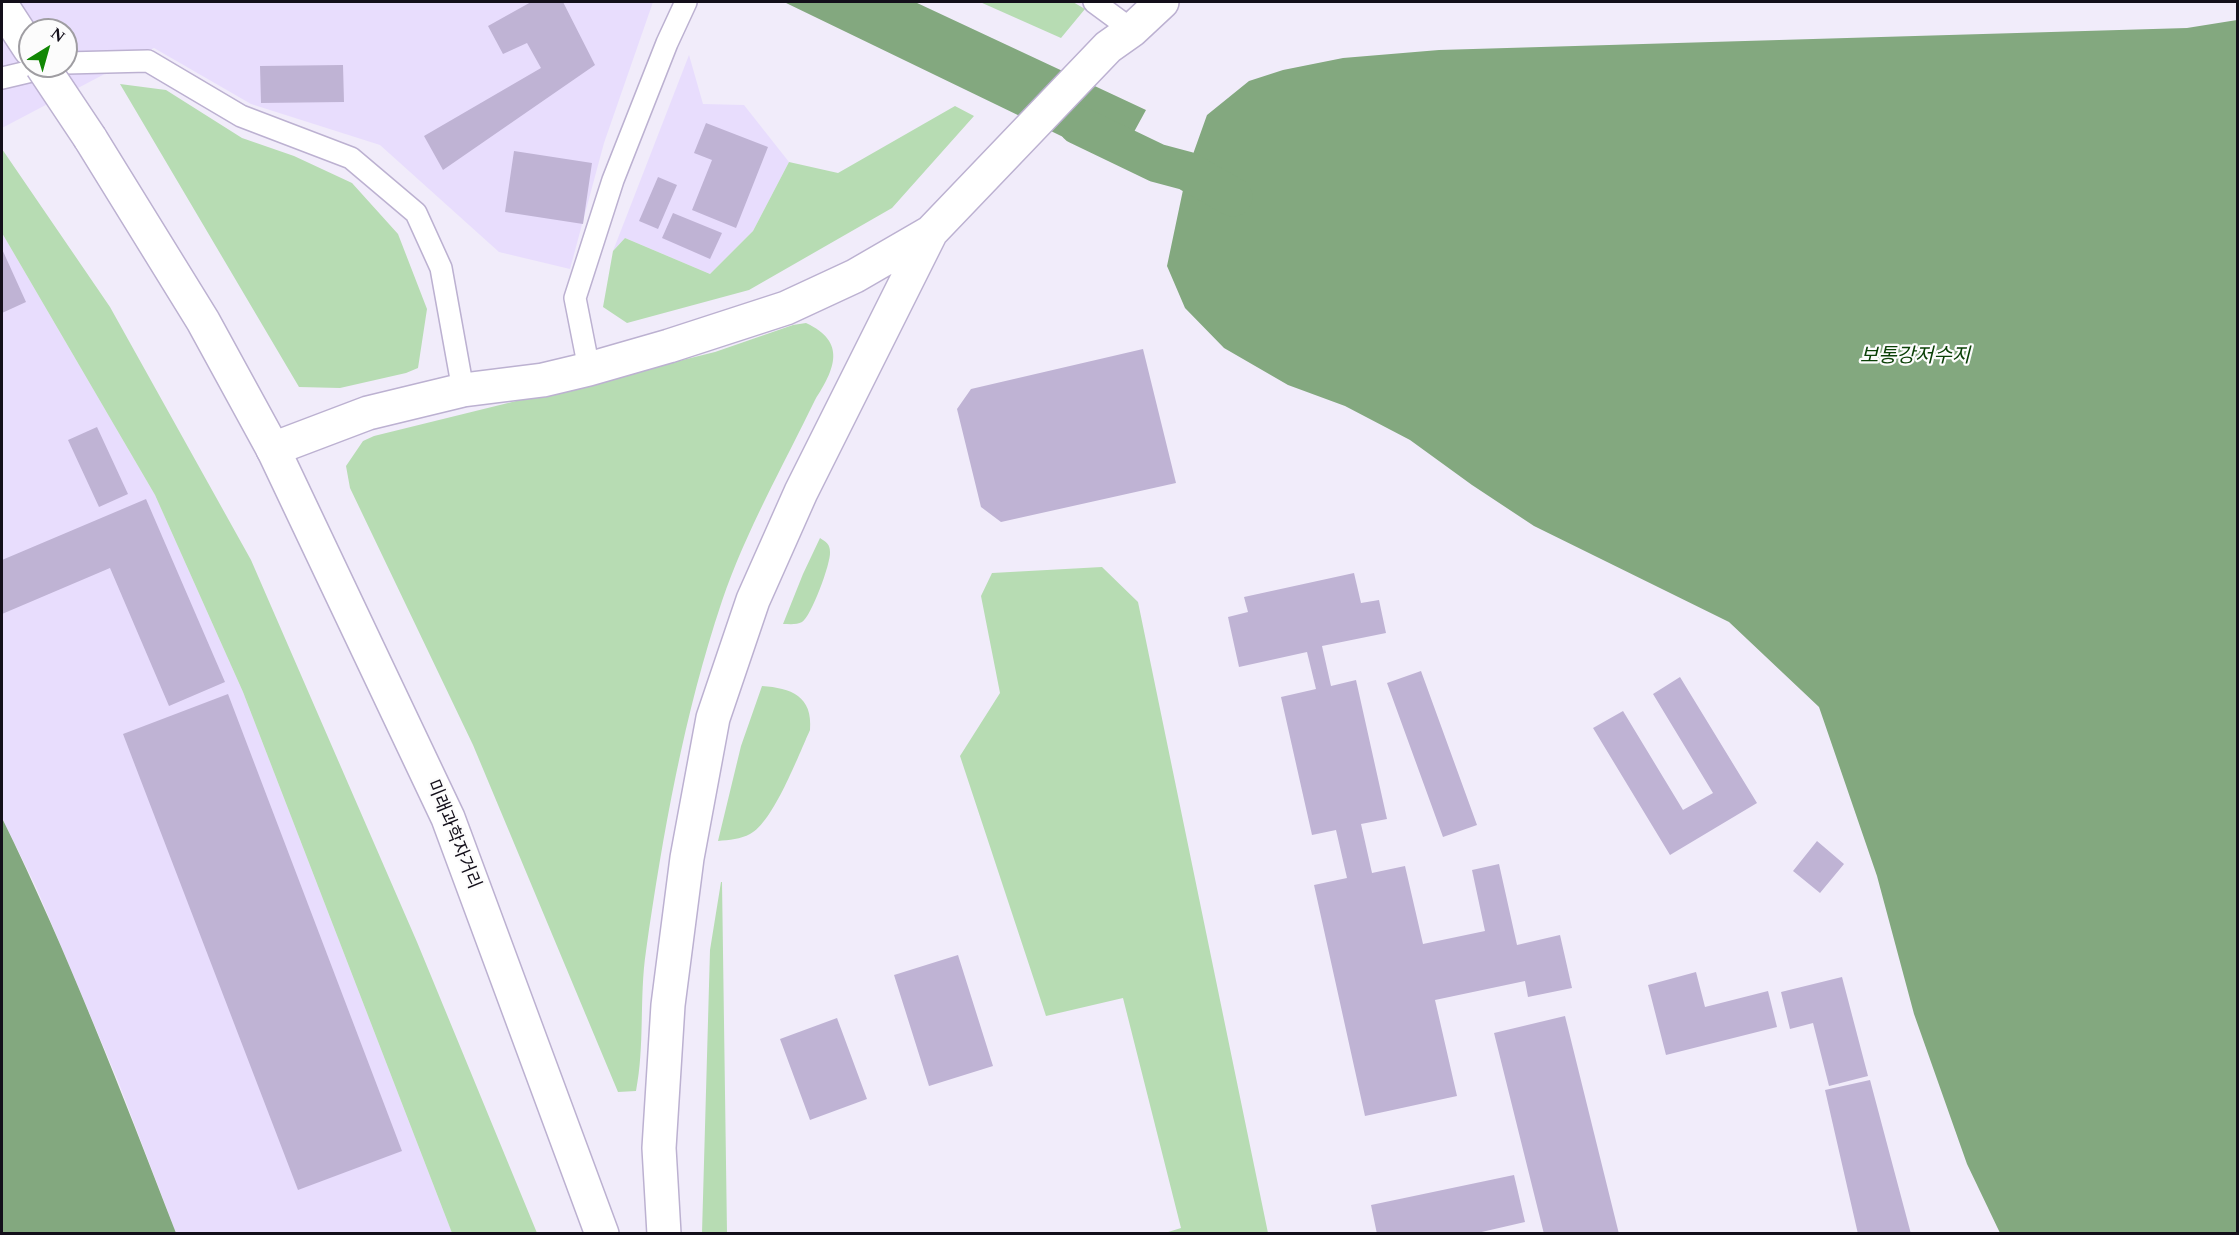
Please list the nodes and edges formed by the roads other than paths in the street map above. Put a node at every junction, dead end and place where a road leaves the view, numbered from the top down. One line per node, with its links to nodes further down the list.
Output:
1 (686, 2): 12 (lane)
2 (1094, 2): 6 (lane)
3 (1162, 2): 6 (main road)
4 (2, 6): 5 (main road)
5 (18, 31)
6 (1120, 38): 11 (main road)
7 (78, 63): 13 (lane)
8 (18, 74): 9 (lane)
9 (2, 78)
10 (50, 78): 14 (main road, 미래과학자거리, bridge)
11 (931, 232): 12 (main road); 16 (main road)
12 (589, 369): 13 (main road)
13 (463, 390): 14 (main road)
14 (273, 449): 15 (main road, 미래과학자거리)
15 (602, 1233)
16 (664, 1233)

